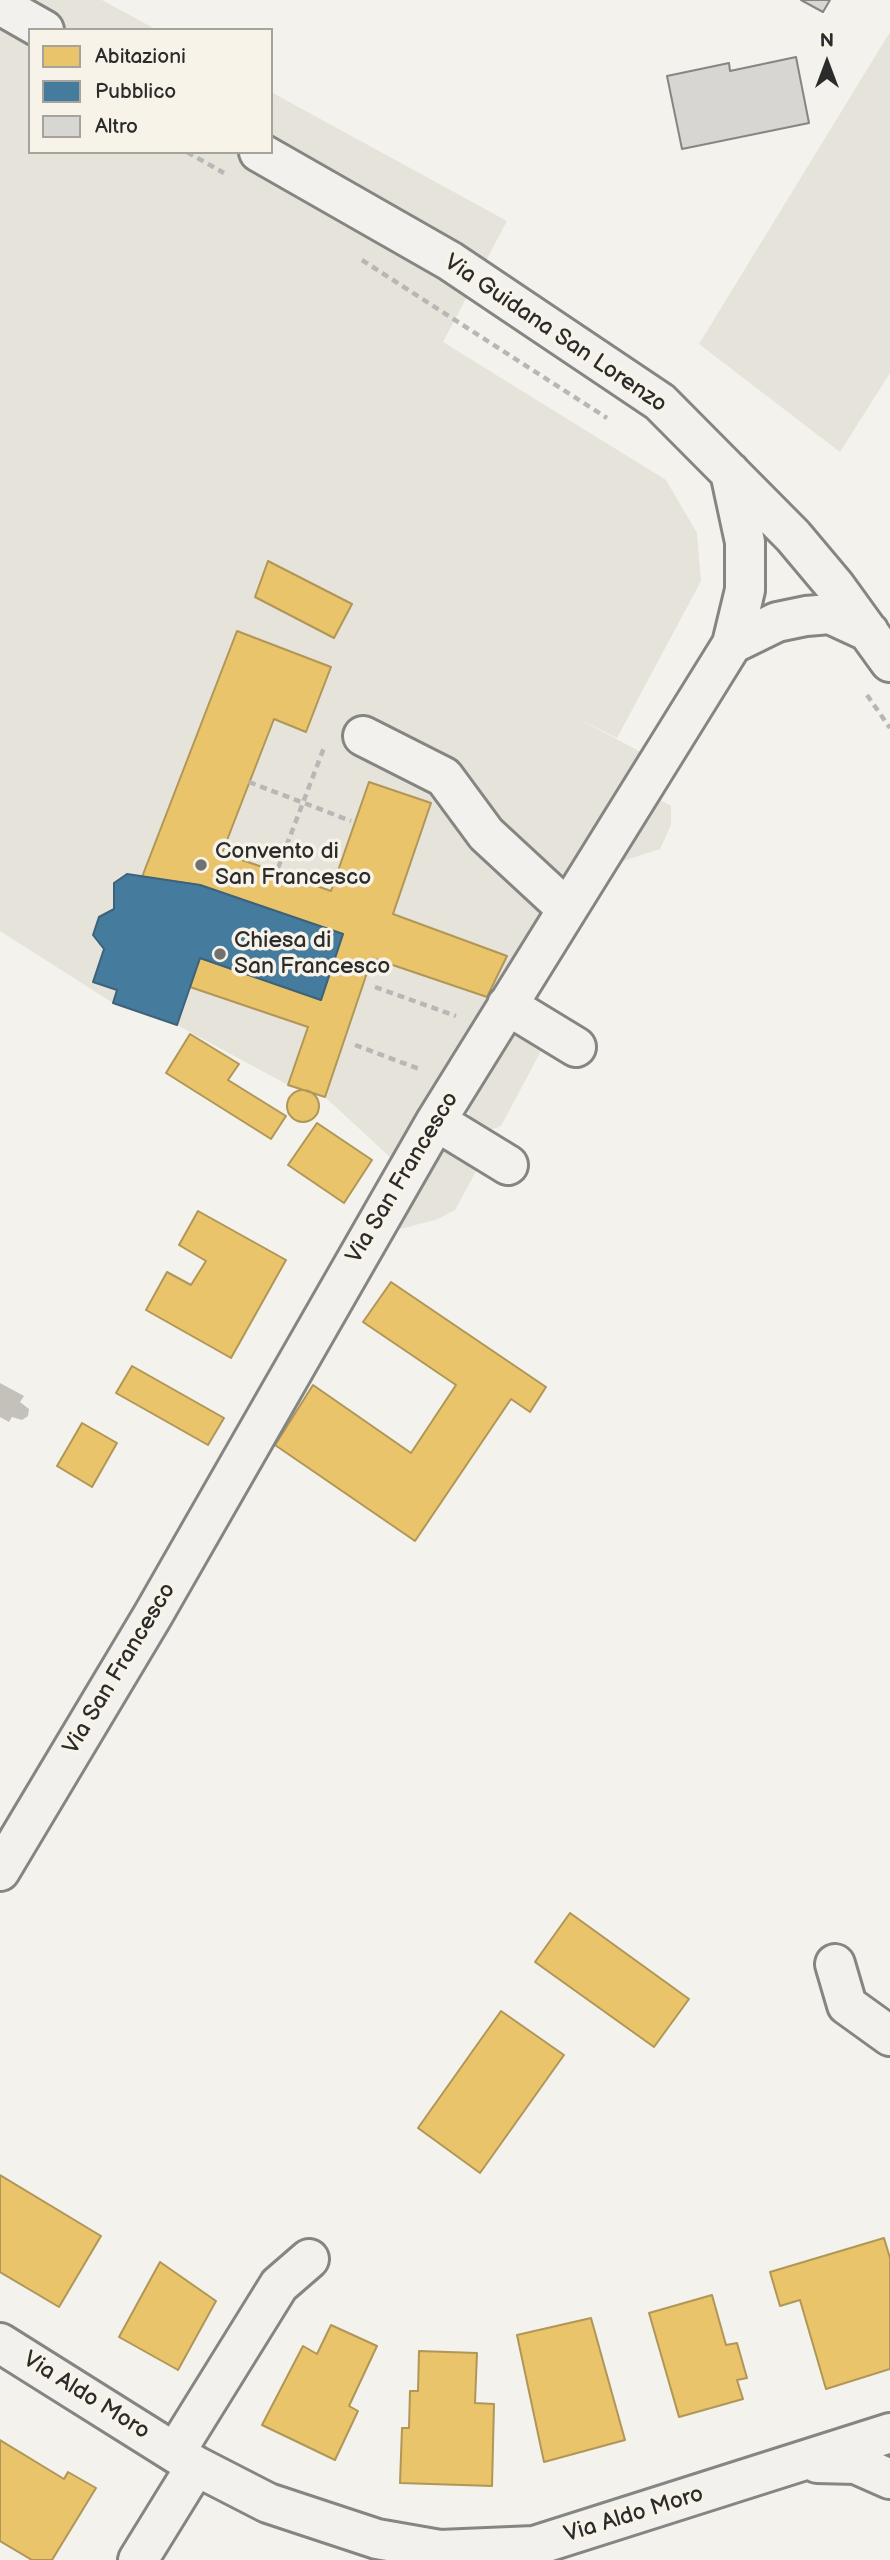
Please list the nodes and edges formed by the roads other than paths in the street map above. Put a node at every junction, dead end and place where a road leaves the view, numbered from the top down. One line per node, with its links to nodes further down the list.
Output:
1 (0, 5): 2 (street)
2 (40, 28)
3 (245, 164): 4 (street, Via Guidana San Lorenzo)
4 (730, 472): 5 (street, Via San Francesco); 6 (street, Via Guidana San Lorenzo)
5 (732, 644): 6 (street); 8 (street, Via San Francesco)
6 (879, 647)
7 (346, 736): 8 (street)
8 (567, 909): 9 (street, Via San Francesco)
9 (500, 1017): 10 (street); 11 (street, Via San Francesco)
10 (576, 1047)
11 (436, 1121): 12 (street); 13 (street, Via San Francesco)
12 (508, 1165)
13 (0, 1871)
14 (835, 1964): 15 (street)
15 (890, 2036)
16 (310, 2259): 19 (street)
17 (0, 2343): 19 (street, Via Aldo Moro)
18 (890, 2432): 20 (street, Via Aldo Moro)
19 (186, 2458): 20 (street, Via Aldo Moro); 22 (street)
20 (797, 2462): 21 (street)
21 (890, 2479)
22 (138, 2560)

